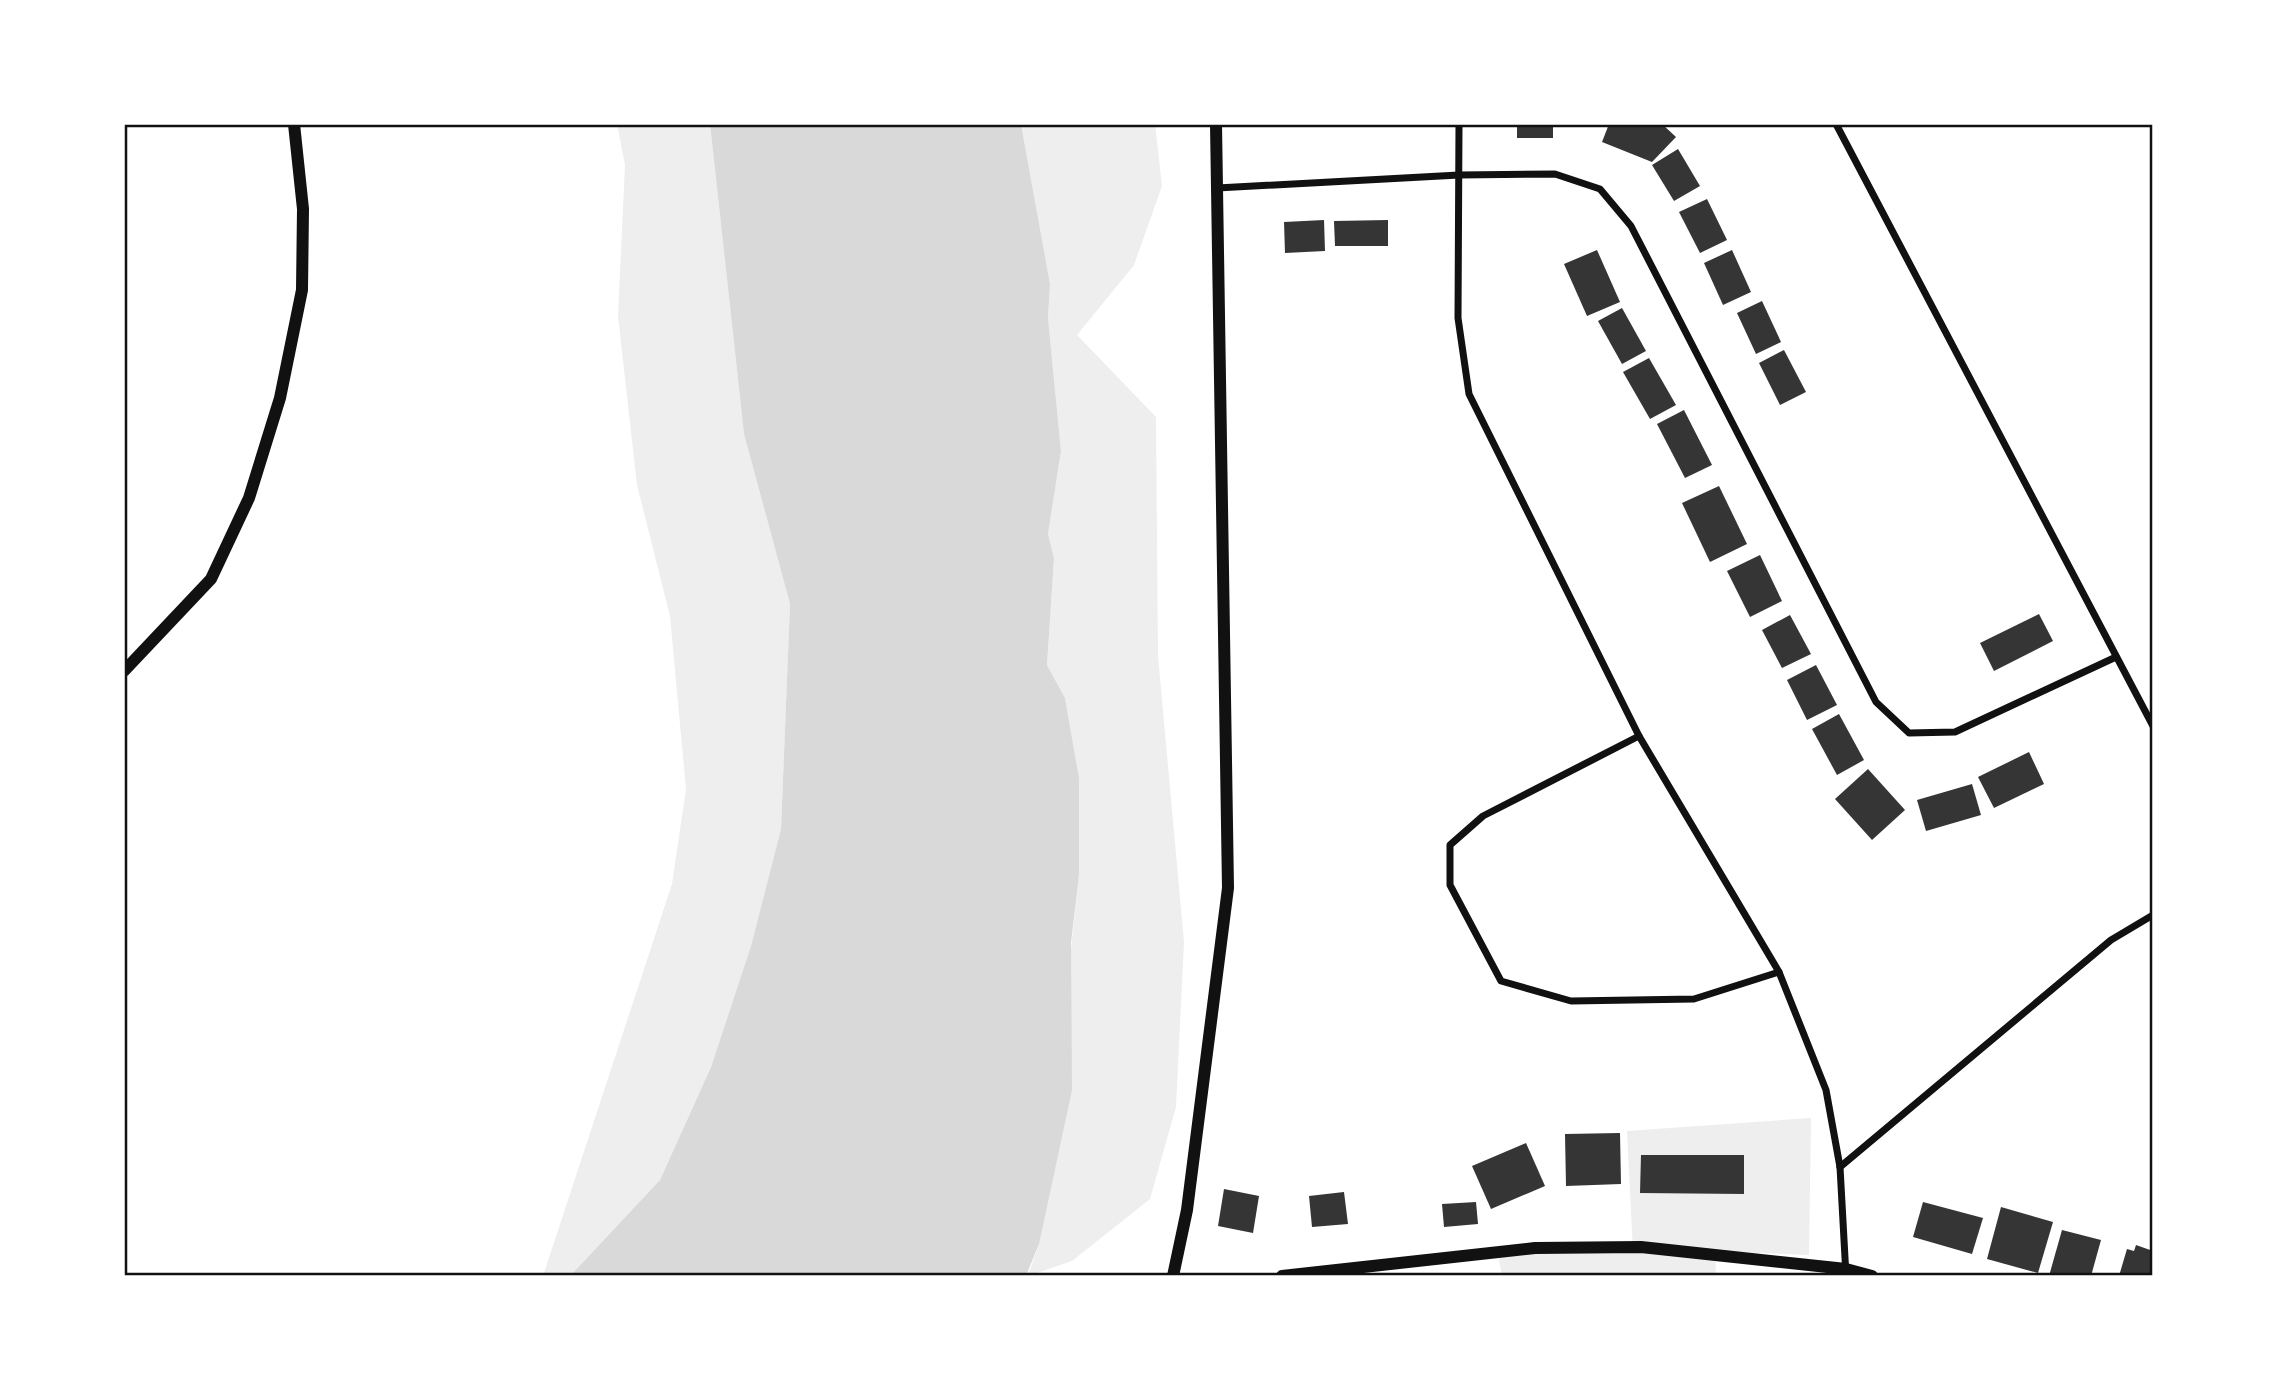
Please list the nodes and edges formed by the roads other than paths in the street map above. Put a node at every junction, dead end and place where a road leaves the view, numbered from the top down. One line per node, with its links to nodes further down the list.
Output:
1 (294, 124): 8 (street)
2 (1216, 124): 6 (street)
3 (1459, 124): 5 (street)
4 (1836, 124): 7 (street)
5 (1459, 176): 6 (street); 7 (street); 10 (street)
6 (1217, 188): 15 (street)
7 (2116, 657): 9 (street)
8 (124, 671)
9 (2153, 726)
10 (1639, 736): 12 (street); 12 (street)
11 (2153, 915): 13 (street)
12 (1779, 972): 13 (street)
13 (1840, 1167): 14 (street)
14 (1846, 1272): 16 (street); 17 (street)
15 (1173, 1276)
16 (1282, 1276)
17 (1872, 1276)

